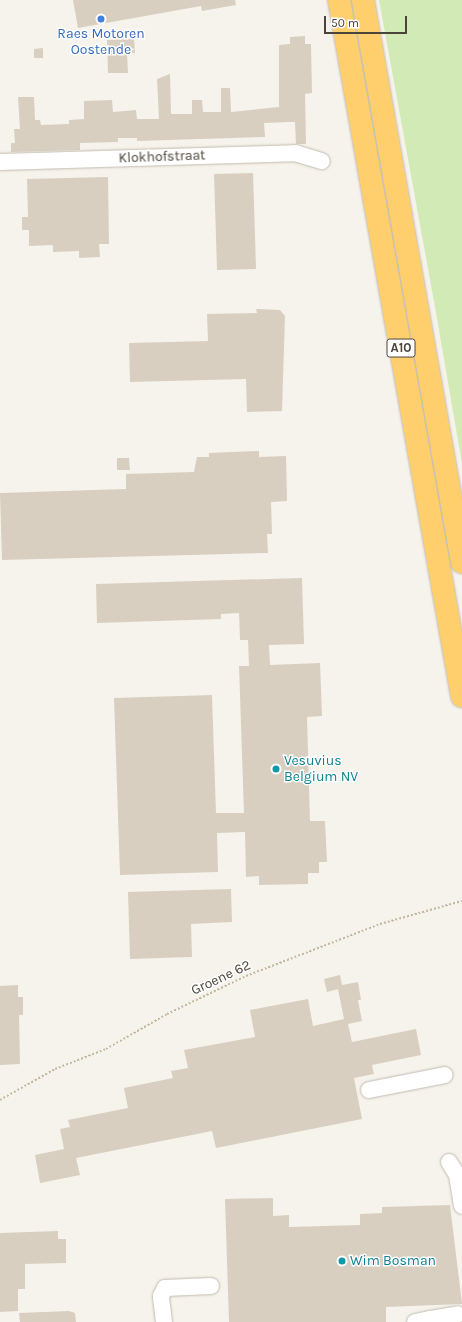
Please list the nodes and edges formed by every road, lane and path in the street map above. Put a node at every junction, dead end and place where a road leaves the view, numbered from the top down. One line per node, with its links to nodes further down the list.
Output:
1 (339, 0): 6 (highway, A10)
2 (363, 0): 5 (highway, A10)
3 (322, 161): 4 (street, Klokhofstraat)
4 (0, 162)
5 (462, 562)
6 (462, 696)
7 (462, 900): 10 (path, Groene 62)
8 (445, 1075): 9 (street)
9 (369, 1090)
10 (0, 1100)
11 (449, 1162): 12 (street)
12 (462, 1206)
13 (211, 1286): 16 (street)
14 (460, 1317): 15 (street)
15 (426, 1321)
16 (164, 1322)

